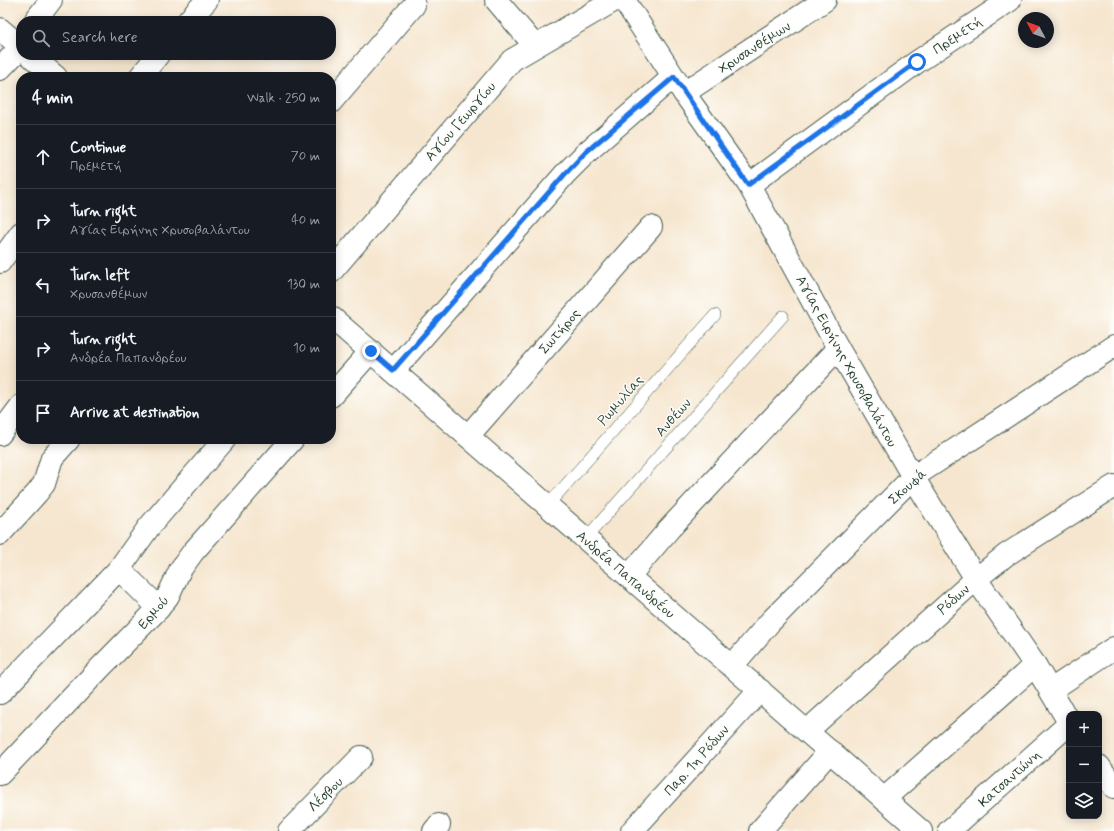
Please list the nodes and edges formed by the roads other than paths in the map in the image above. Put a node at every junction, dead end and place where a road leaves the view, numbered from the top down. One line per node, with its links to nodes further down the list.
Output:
1 (51, 0): 9 (street)
2 (207, 0): 10 (street)
3 (496, 0): 13 (street)
4 (615, 0): 13 (street, Αγίου Γεωργίου)
5 (624, 0): 20 (street, Αγίας Ειρήνης Χρυσοβαλάντου)
6 (825, 0): 20 (street, Χρυσανθέμων)
7 (1010, 0): 22 (street, Πρεμετή)
8 (414, 5): 21 (street)
9 (39, 16)
10 (193, 16)
11 (0, 29): 12 (street)
12 (16, 42)
13 (535, 46): 26 (street, Αγίου Γεωργίου)
14 (16, 53): 17 (street)
15 (37, 60): 18 (street)
16 (154, 60): 19 (street)
17 (0, 69)
18 (50, 72)
19 (144, 72)
20 (679, 85): 22 (street, Αγίας Ειρήνης Χρυσοβαλάντου); 33 (street, Χρυσανθέμων)
21 (336, 96)
22 (748, 185): 31 (street, Αγίας Ειρήνης Χρυσοβαλάντου)
23 (651, 226): 37 (street, Σωτήρος)
24 (16, 240): 25 (street)
25 (0, 262)
26 (336, 266)
27 (715, 315): 43 (lane, Ρωμυλίας)
28 (783, 316): 45 (lane, Ανθέων)
29 (336, 321): 32 (street, Ανδρέα Παπανδρέου)
30 (1114, 346): 41 (street, Σκουφά)
31 (838, 348): 41 (street, Αγίας Ειρήνης Χρυσοβαλάντου); 47 (street)
32 (371, 351): 33 (street, Ανδρέα Παπανδρέου); 34 (street)
33 (393, 370): 37 (street, Ανδρέα Παπανδρέου)
34 (336, 390)
35 (16, 413): 36 (street)
36 (0, 434)
37 (468, 436): 43 (street, Ανδρέα Παπανδρέου)
38 (65, 444): 44 (street)
39 (222, 444): 46 (street)
40 (289, 444): 49 (street, Ερμού)
41 (913, 476): 48 (street, Αγίας Ειρήνης Χρυσοβαλάντου); 52 (street, Σκουφά)
42 (1114, 486): 48 (street, Ρόδων)
43 (548, 505): 45 (street, Ανδρέα Παπανδρέου)
44 (0, 534)
45 (586, 538): 47 (street, Ανδρέα Παπανδρέου)
46 (119, 569): 49 (street); 55 (street)
47 (628, 576): 52 (street, Ανδρέα Παπανδρέου)
48 (976, 579): 51 (street, Αγίας Ειρήνης Χρυσοβαλάντου); 58 (street, Ρόδων)
49 (159, 608): 62 (street, Ερμού)
50 (1114, 648): 54 (street)
51 (1035, 664): 54 (street, Αγίας Ειρήνης Χρυσοβαλάντου); 64 (street)
52 (732, 666): 53 (street, Ανδρέα Παπανδρέου)
53 (760, 690): 58 (street, Ανδρέα Παπανδρέου); 66 (street, Παρ. 1η Ρόδων)
54 (1051, 690): 56 (street, Αγίας Ειρήνης Χρυσοβαλάντου)
55 (0, 693)
56 (1066, 718)
57 (1066, 726): 69 (street, Κατσαντώνη)
58 (807, 731): 59 (street, Ανδρέα Παπανδρέου)
59 (830, 751): 64 (street, Ανδρέα Παπανδρέου); 67 (street)
60 (362, 757): 65 (street, Λέσβου)
61 (1102, 770): 63 (street)
62 (0, 774)
63 (1114, 786)
64 (884, 798): 68 (street, Ανδρέα Παπανδρέου)
65 (289, 831)
66 (632, 831)
67 (760, 831)
68 (921, 831)
69 (949, 831)

